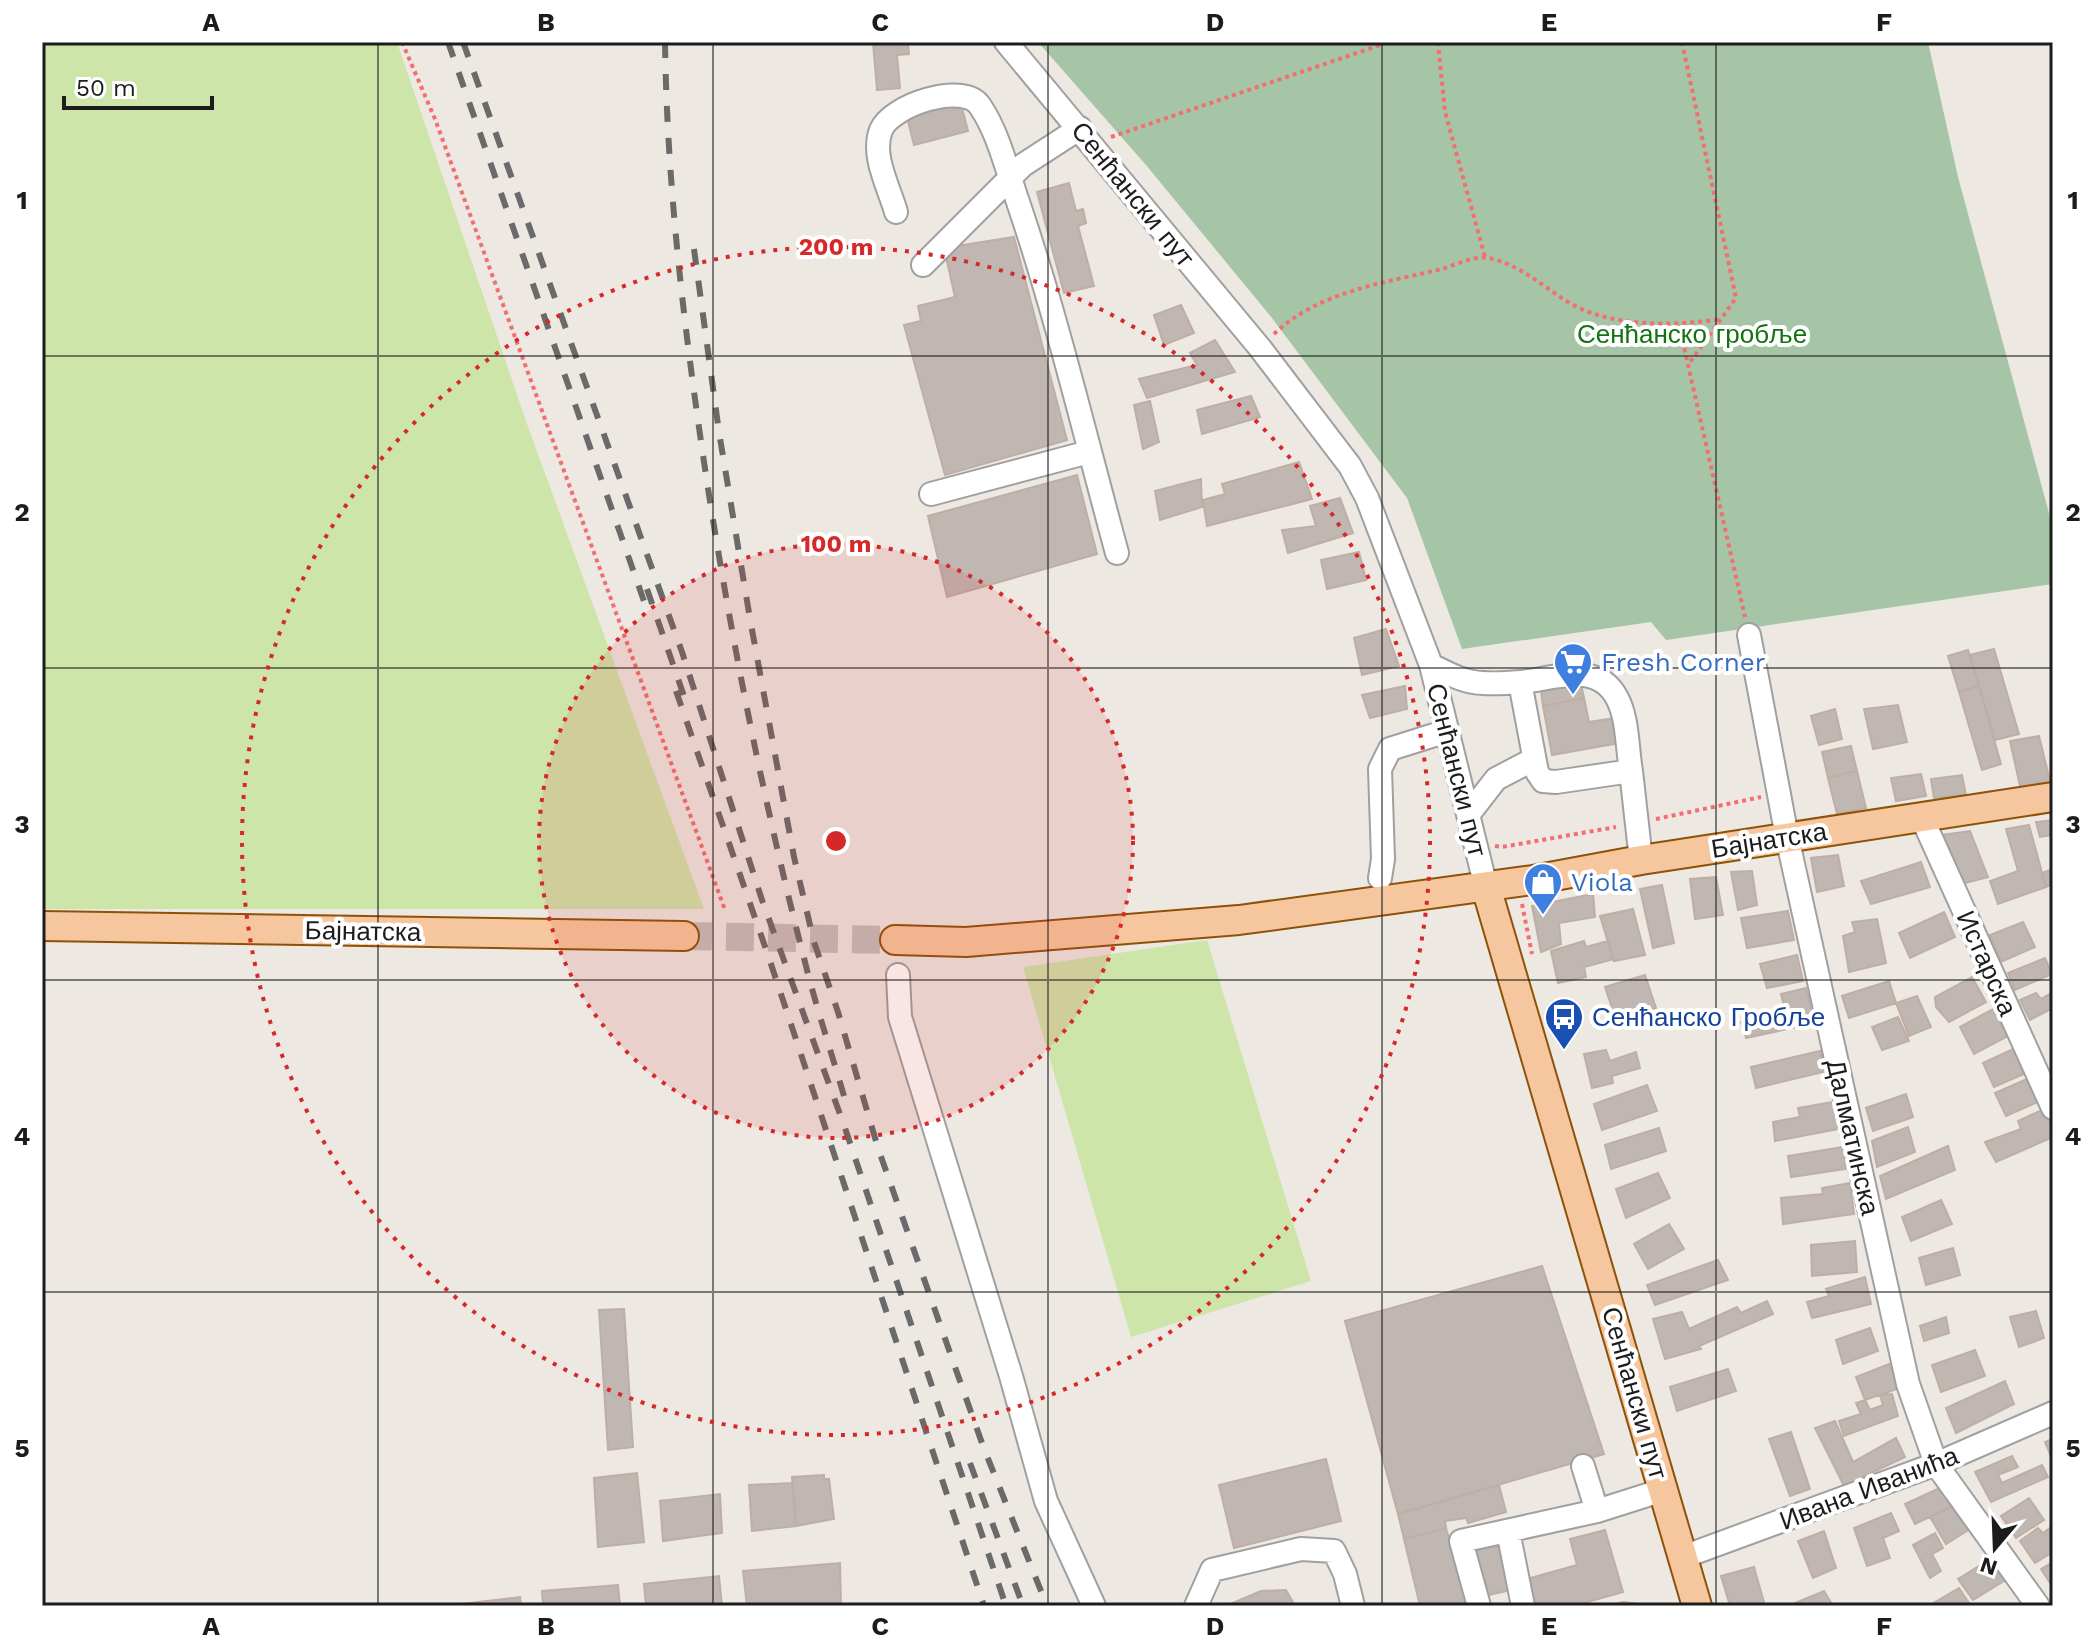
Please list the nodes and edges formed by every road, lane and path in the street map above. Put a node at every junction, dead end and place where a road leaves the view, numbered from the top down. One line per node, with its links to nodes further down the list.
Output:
1 (402, 42): 34 (path)
2 (1006, 42): 6 (street, Сенћански пут)
3 (1389, 42): 6 (path)
4 (1438, 42): 9 (path)
5 (1682, 42): 11 (path)
6 (1086, 136): 7 (street); 13 (street, Сенћански пут)
7 (1009, 177): 8 (street); 10 (street); 15 (street)
8 (896, 212)
9 (1485, 257): 12 (path); 13 (path)
10 (923, 265)
11 (1722, 319): 12 (path); 14 (path)
12 (1679, 325): 14 (path)
13 (1260, 348): 19 (street, Сенћански пут)
14 (1688, 365): 18 (path)
15 (1089, 452): 16 (street); 17 (street)
16 (931, 494)
17 (1117, 553)
18 (1749, 635): 24 (street, Далматинска)
19 (1431, 665): 20 (street); 21 (street, Сенћански пут)
20 (1520, 682): 22 (street); 23 (street)
21 (1447, 731): 26 (street, Сенћански пут); 32 (street)
22 (1534, 759): 23 (street); 26 (street)
23 (1631, 771): 28 (street)
24 (1779, 792): 28 (path); 29 (street, Далматинска)
25 (2053, 797): 27 (main road, Бајнатска)
26 (1468, 815): 30 (street, Сенћански пут)
27 (1922, 818): 29 (main road, Бајнатска); 39 (street, Истарска)
28 (1637, 823): 30 (path); 31 (street)
29 (1787, 837): 31 (main road, Бајнатска); 41 (street, Далматинска)
30 (1475, 843): 33 (street, Сенћански пут)
31 (1641, 860): 33 (main road, Бајнатска)
32 (1380, 878)
33 (1486, 887): 37 (main road, Бајнатска); 43 (main road, Сенћански пут)
34 (725, 910)
35 (42, 926): 36 (main road, Бајнатска)
36 (684, 936)
37 (895, 940)
38 (898, 975): 47 (street)
39 (2053, 1108)
40 (2053, 1413): 41 (street, Ивана Иванића)
41 (1936, 1464): 46 (street, Ивана Иванића); 53 (street, Далматинска)
42 (1583, 1466): 44 (street)
43 (1663, 1490): 44 (street); 46 (main road, Сенћански пут)
44 (1597, 1511): 45 (street)
45 (1508, 1531): 50 (street); 51 (street)
46 (1683, 1557): 52 (main road, Сенћански пут)
47 (1094, 1606)
48 (1196, 1606): 49 (street)
49 (1353, 1606)
50 (1479, 1606)
51 (1523, 1606)
52 (1697, 1606)
53 (2038, 1606)

